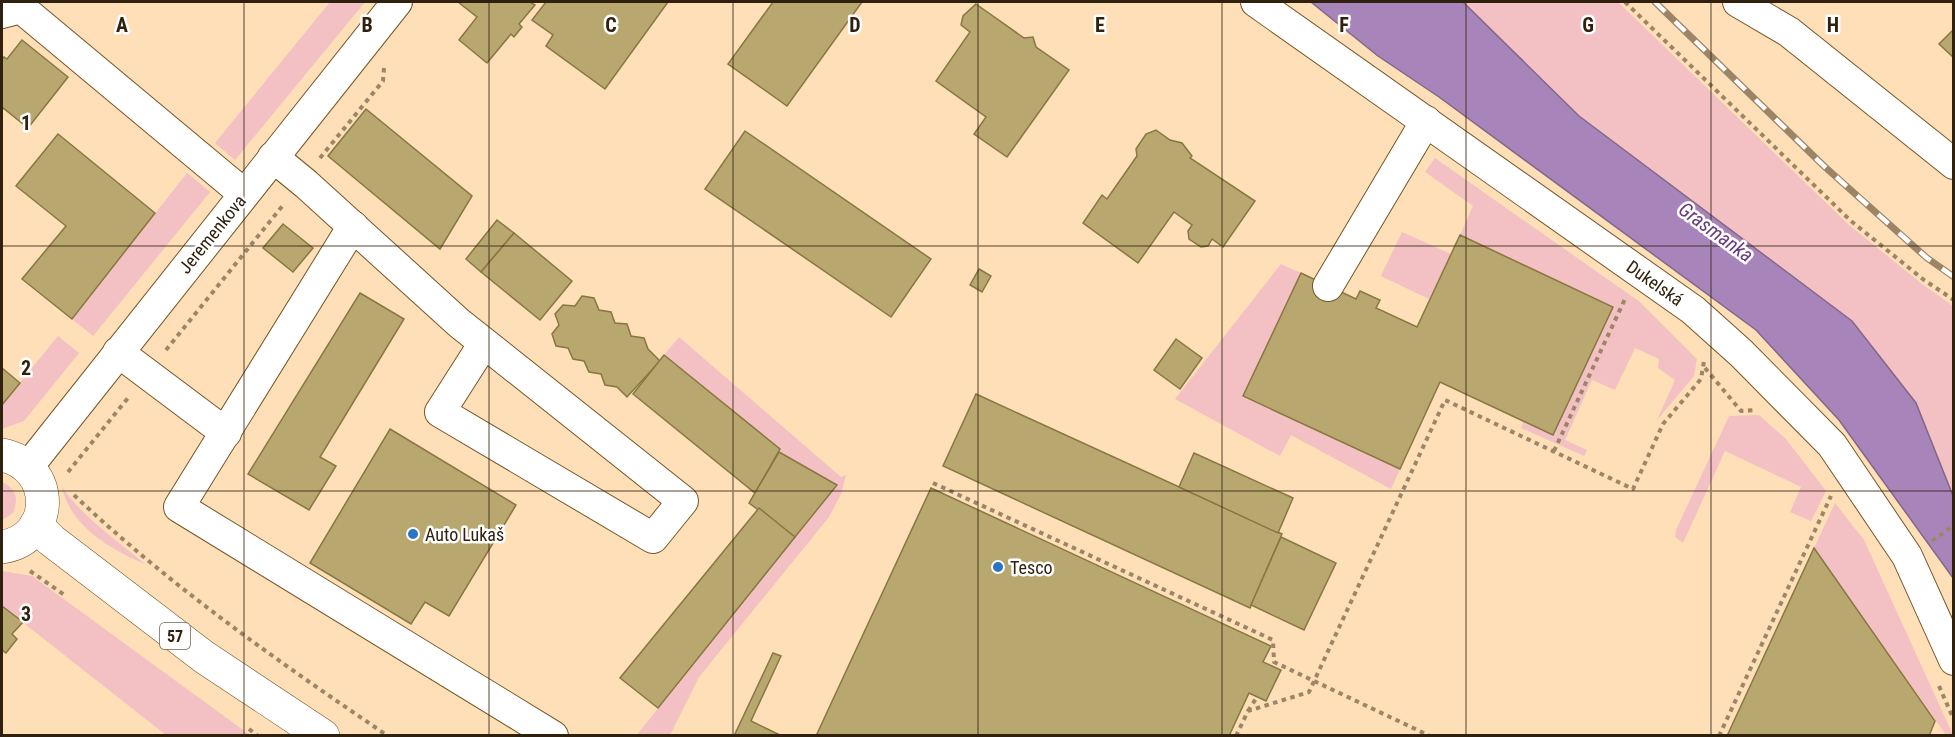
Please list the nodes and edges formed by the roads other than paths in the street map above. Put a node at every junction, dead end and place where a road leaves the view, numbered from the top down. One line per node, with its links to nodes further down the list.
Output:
1 (397, 2): 6 (street, Jeremenkova)
2 (1256, 2): 5 (street, Dukelská)
3 (1738, 2): 7 (street)
4 (8, 9): 8 (street)
5 (1426, 122): 10 (street); 17 (street, Dukelská)
6 (273, 157): 8 (street, Jeremenkova); 9 (street)
7 (1953, 164)
8 (244, 194): 12 (street, Jeremenkova)
9 (353, 226): 11 (street); 13 (street)
10 (1328, 286)
11 (484, 343): 11 (street)
12 (118, 351): 13 (street); 14 (street, Jeremenkova)
13 (226, 433): 19 (street)
14 (15, 461): 15 (main road)
15 (36, 525): 16 (main road); 18 (main road, 57)
16 (2, 546)
17 (1944, 668)
18 (323, 735)
19 (552, 735)

